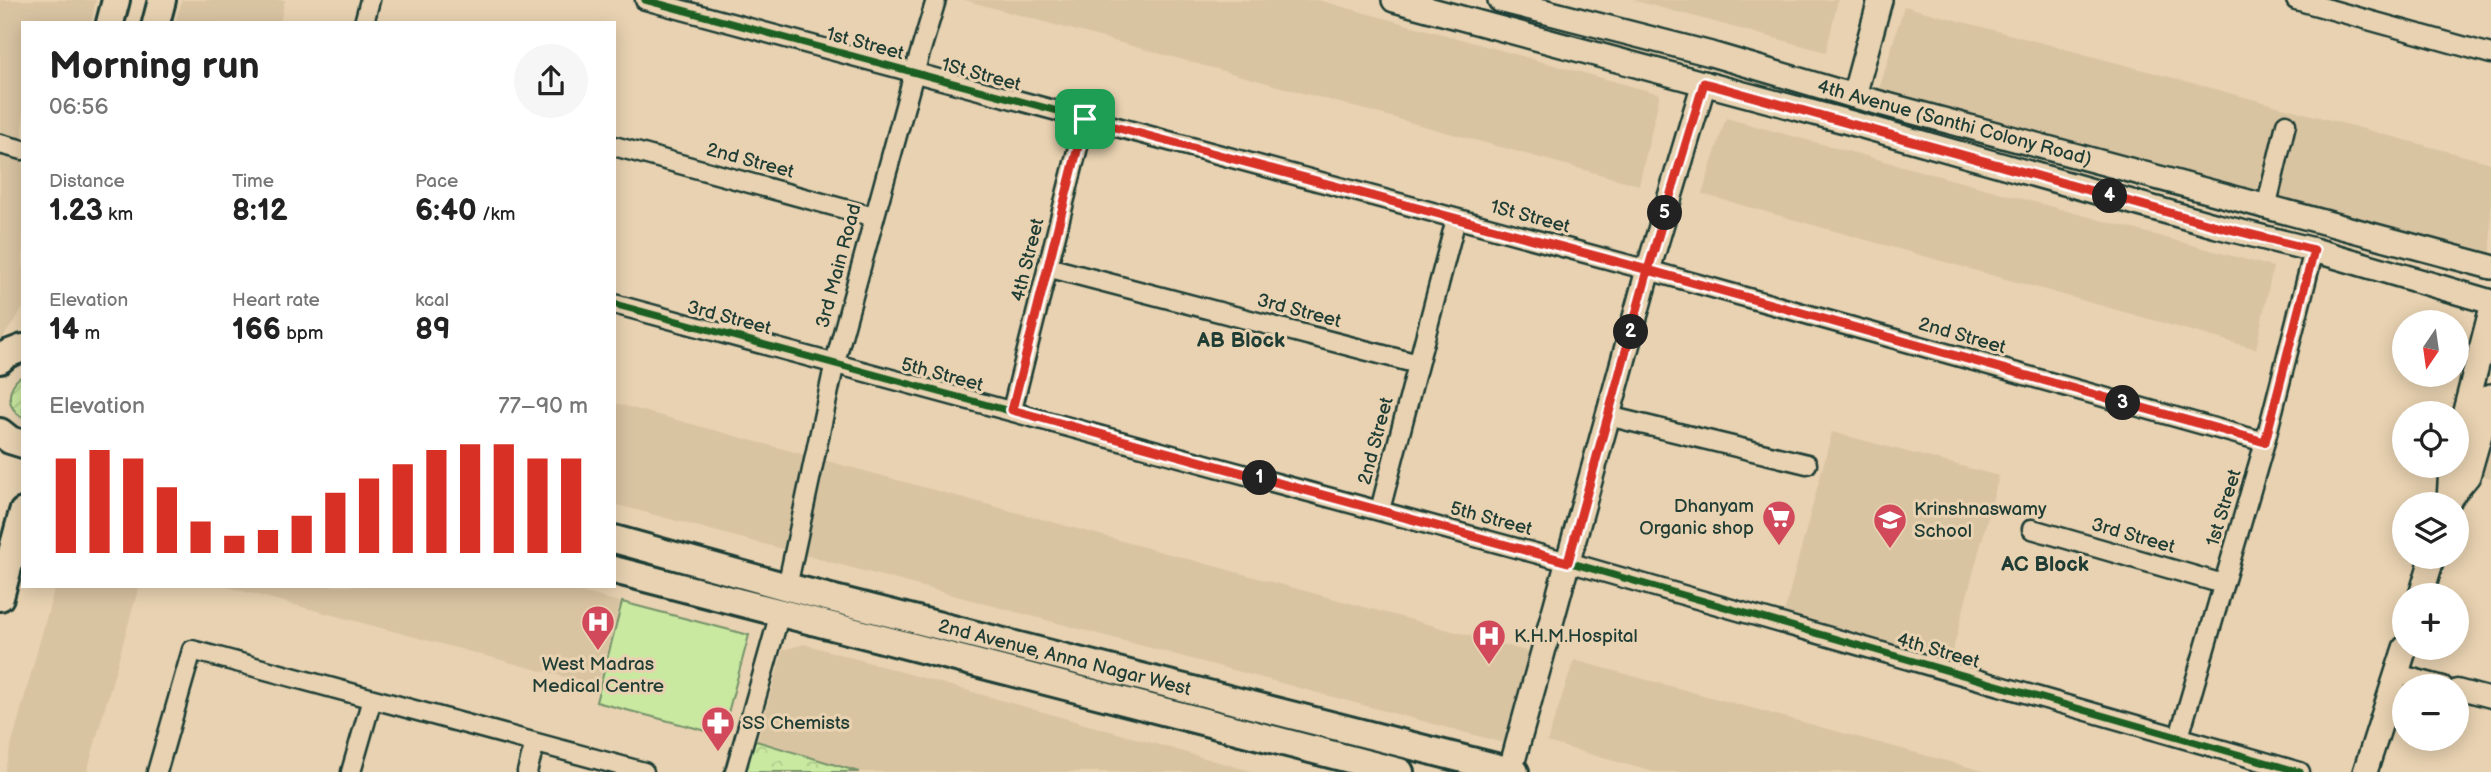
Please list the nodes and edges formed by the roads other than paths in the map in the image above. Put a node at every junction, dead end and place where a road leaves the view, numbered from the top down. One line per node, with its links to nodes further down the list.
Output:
1 (116, 0): 10 (main road)
2 (162, 0): 11 (main road)
3 (370, 0): 12 (street)
4 (645, 0): 14 (street, 1st Street)
5 (936, 0): 14 (street, 3rd Main Road)
6 (1394, 0): 15 (street, 4th Avenue (Santhi Colony Road))
7 (1500, 0): 16 (street, 4th Avenue (Santhi Colony Road))
8 (1881, 0): 16 (street)
9 (2296, 0): 13 (street)
10 (111, 21)
11 (157, 21)
12 (365, 21)
13 (2491, 54)
14 (914, 74): 17 (street, 1St Street); 23 (street, 3rd Main Road)
15 (1704, 83): 25 (street, 4th Avenue (Santhi Colony Road)); 28 (street)
16 (1854, 96): 22 (street, 4th Avenue (Santhi Colony Road))
17 (1085, 119): 24 (street, 1St Street); 26 (street, 4th Street)
18 (2286, 124): 22 (street)
19 (0, 144): 21 (street)
20 (616, 147): 23 (street, 2nd Street)
21 (21, 149)
22 (2266, 208): 27 (street, 4th Avenue (Santhi Colony Road))
23 (874, 217): 34 (street, 3rd Main Road)
24 (1456, 219): 28 (street, 1St Street); 35 (street, 2nd Street)
25 (2314, 250): 29 (street, 4th Avenue (Santhi Colony Road)); 40 (street, 1st Street)
26 (1047, 267): 35 (street, 3rd Street); 38 (street, 4th Street)
27 (2491, 267)
28 (1648, 270): 39 (street); 40 (street, 2nd Street)
29 (2491, 302)
30 (616, 305): 34 (street, 3rd Street)
31 (2491, 311): 37 (street)
32 (21, 349): 33 (main road)
33 (0, 360)
34 (835, 362): 38 (street, 5th Street); 50 (street, 3rd Main Road)
35 (1418, 364): 43 (street, 2nd Street)
36 (2491, 396): 42 (street)
37 (2468, 401)
38 (1012, 410): 43 (street, 5th Street)
39 (1608, 416): 41 (street); 47 (street)
40 (2265, 442): 49 (street, 1st Street)
41 (1807, 464)
42 (2456, 492)
43 (1380, 510): 47 (street, 5th Street)
44 (21, 519): 51 (main road)
45 (2032, 529): 49 (street, 3rd Street)
46 (616, 540): 50 (main road, 2nd Avenue, Anna Nagar West)
47 (1568, 562): 59 (street, 4th Street); 67 (street)
48 (616, 571): 52 (main road, 2nd Avenue, Anna Nagar West)
49 (2223, 584): 59 (street, 1st Street)
50 (787, 587): 67 (main road, 2nd Avenue, Anna Nagar West)
51 (0, 597)
52 (780, 613): 65 (street); 66 (main road, 2nd Avenue, Anna Nagar West)
53 (2401, 660): 54 (street)
54 (2397, 674)
55 (2392, 689): 69 (street)
56 (2469, 693): 57 (street)
57 (2491, 698)
58 (372, 699): 60 (street); 61 (street); 62 (street)
59 (2179, 737): 68 (street, 4th Street)
60 (535, 743): 63 (street); 64 (street)
61 (157, 772)
62 (351, 772)
63 (527, 772)
64 (644, 772)
65 (735, 772)
66 (1400, 772)
67 (1512, 772)
68 (2300, 772)
69 (2365, 772)

